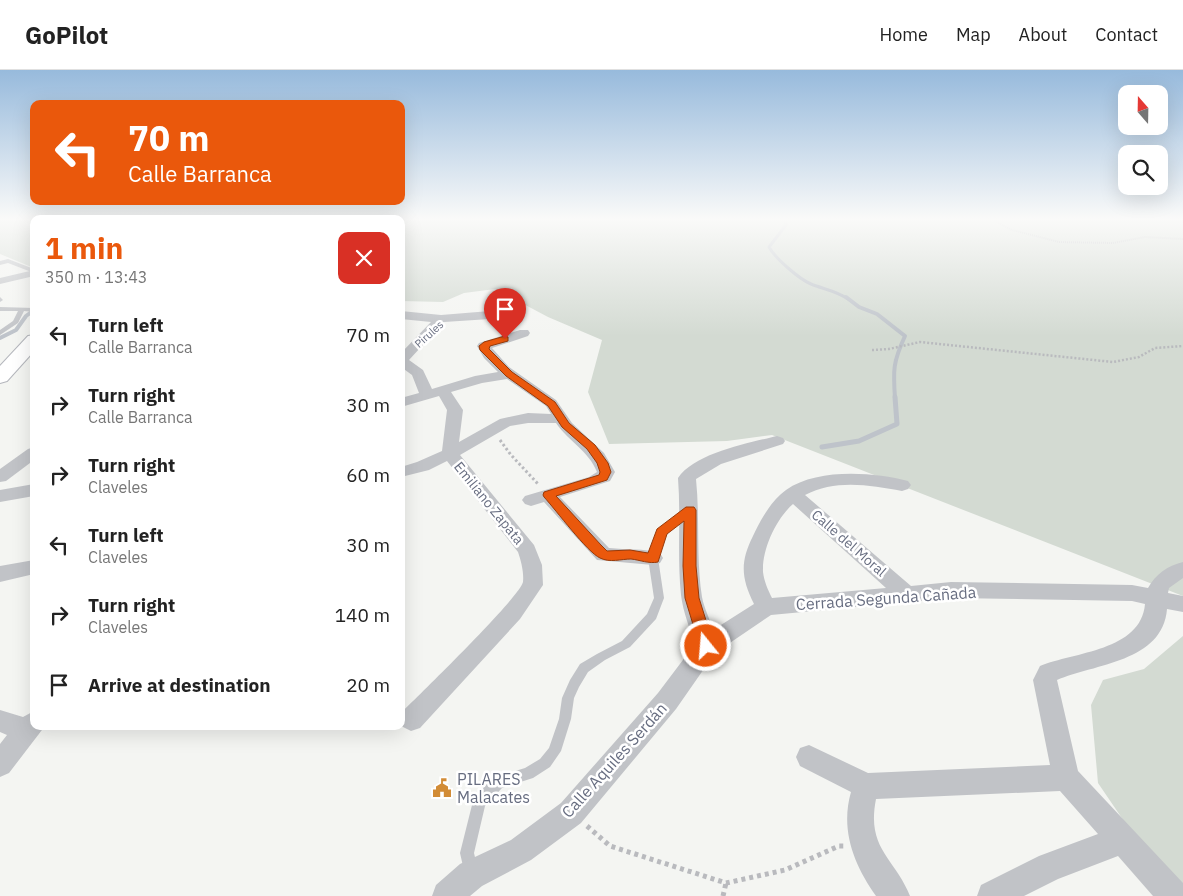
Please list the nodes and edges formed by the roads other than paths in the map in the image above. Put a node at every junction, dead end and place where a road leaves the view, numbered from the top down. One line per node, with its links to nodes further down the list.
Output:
1 (0, 263): 2 (lane)
2 (30, 270)
3 (30, 273): 4 (street)
4 (0, 281)
5 (0, 309): 7 (lane)
6 (520, 309): 10 (street, Pirules)
7 (24, 310): 8 (lane); 11 (lane)
8 (30, 310)
9 (405, 316): 10 (street)
10 (441, 320): 14 (street, Pirules)
11 (0, 333)
12 (524, 333): 16 (street)
13 (30, 344): 17 (street)
14 (405, 357)
15 (405, 362): 18 (street, Emiliano Zapata)
16 (509, 374): 18 (street); 20 (street)
17 (0, 377)
18 (435, 394): 19 (street); 22 (street, Emiliano Zapata)
19 (405, 402)
20 (562, 420): 22 (street); 31 (street)
21 (777, 441): 30 (street)
22 (450, 454): 24 (street); 40 (street, Emiliano Zapata)
23 (30, 455): 25 (street)
24 (405, 471)
25 (0, 477)
26 (902, 485): 28 (street)
27 (30, 491): 29 (street)
28 (792, 494): 35 (street, Calle del Moral); 38 (street)
29 (0, 496)
30 (690, 510): 31 (lane); 39 (street)
31 (653, 558): 48 (lane)
32 (30, 568): 34 (street)
33 (1183, 568): 36 (street)
34 (0, 574)
35 (906, 593): 36 (street, Cerrada Segunda Cañada); 38 (street, Cerrada Segunda Cañada)
36 (1155, 598): 37 (street); 45 (street)
37 (1183, 604)
38 (766, 607): 39 (street, Calle Aquiles Serdán)
39 (706, 646): 48 (street, Calle Aquiles Serdán)
40 (411, 720)
41 (0, 721): 42 (street)
42 (30, 726): 44 (street)
43 (809, 757): 46 (street)
44 (2, 760)
45 (1066, 778): 46 (street); 47 (street)
46 (866, 786): 50 (street)
47 (1123, 840): 51 (street); 52 (street)
48 (471, 875): 49 (street, Calle Aquiles Serdán)
49 (447, 896)
50 (895, 896)
51 (992, 896)
52 (1174, 896)

